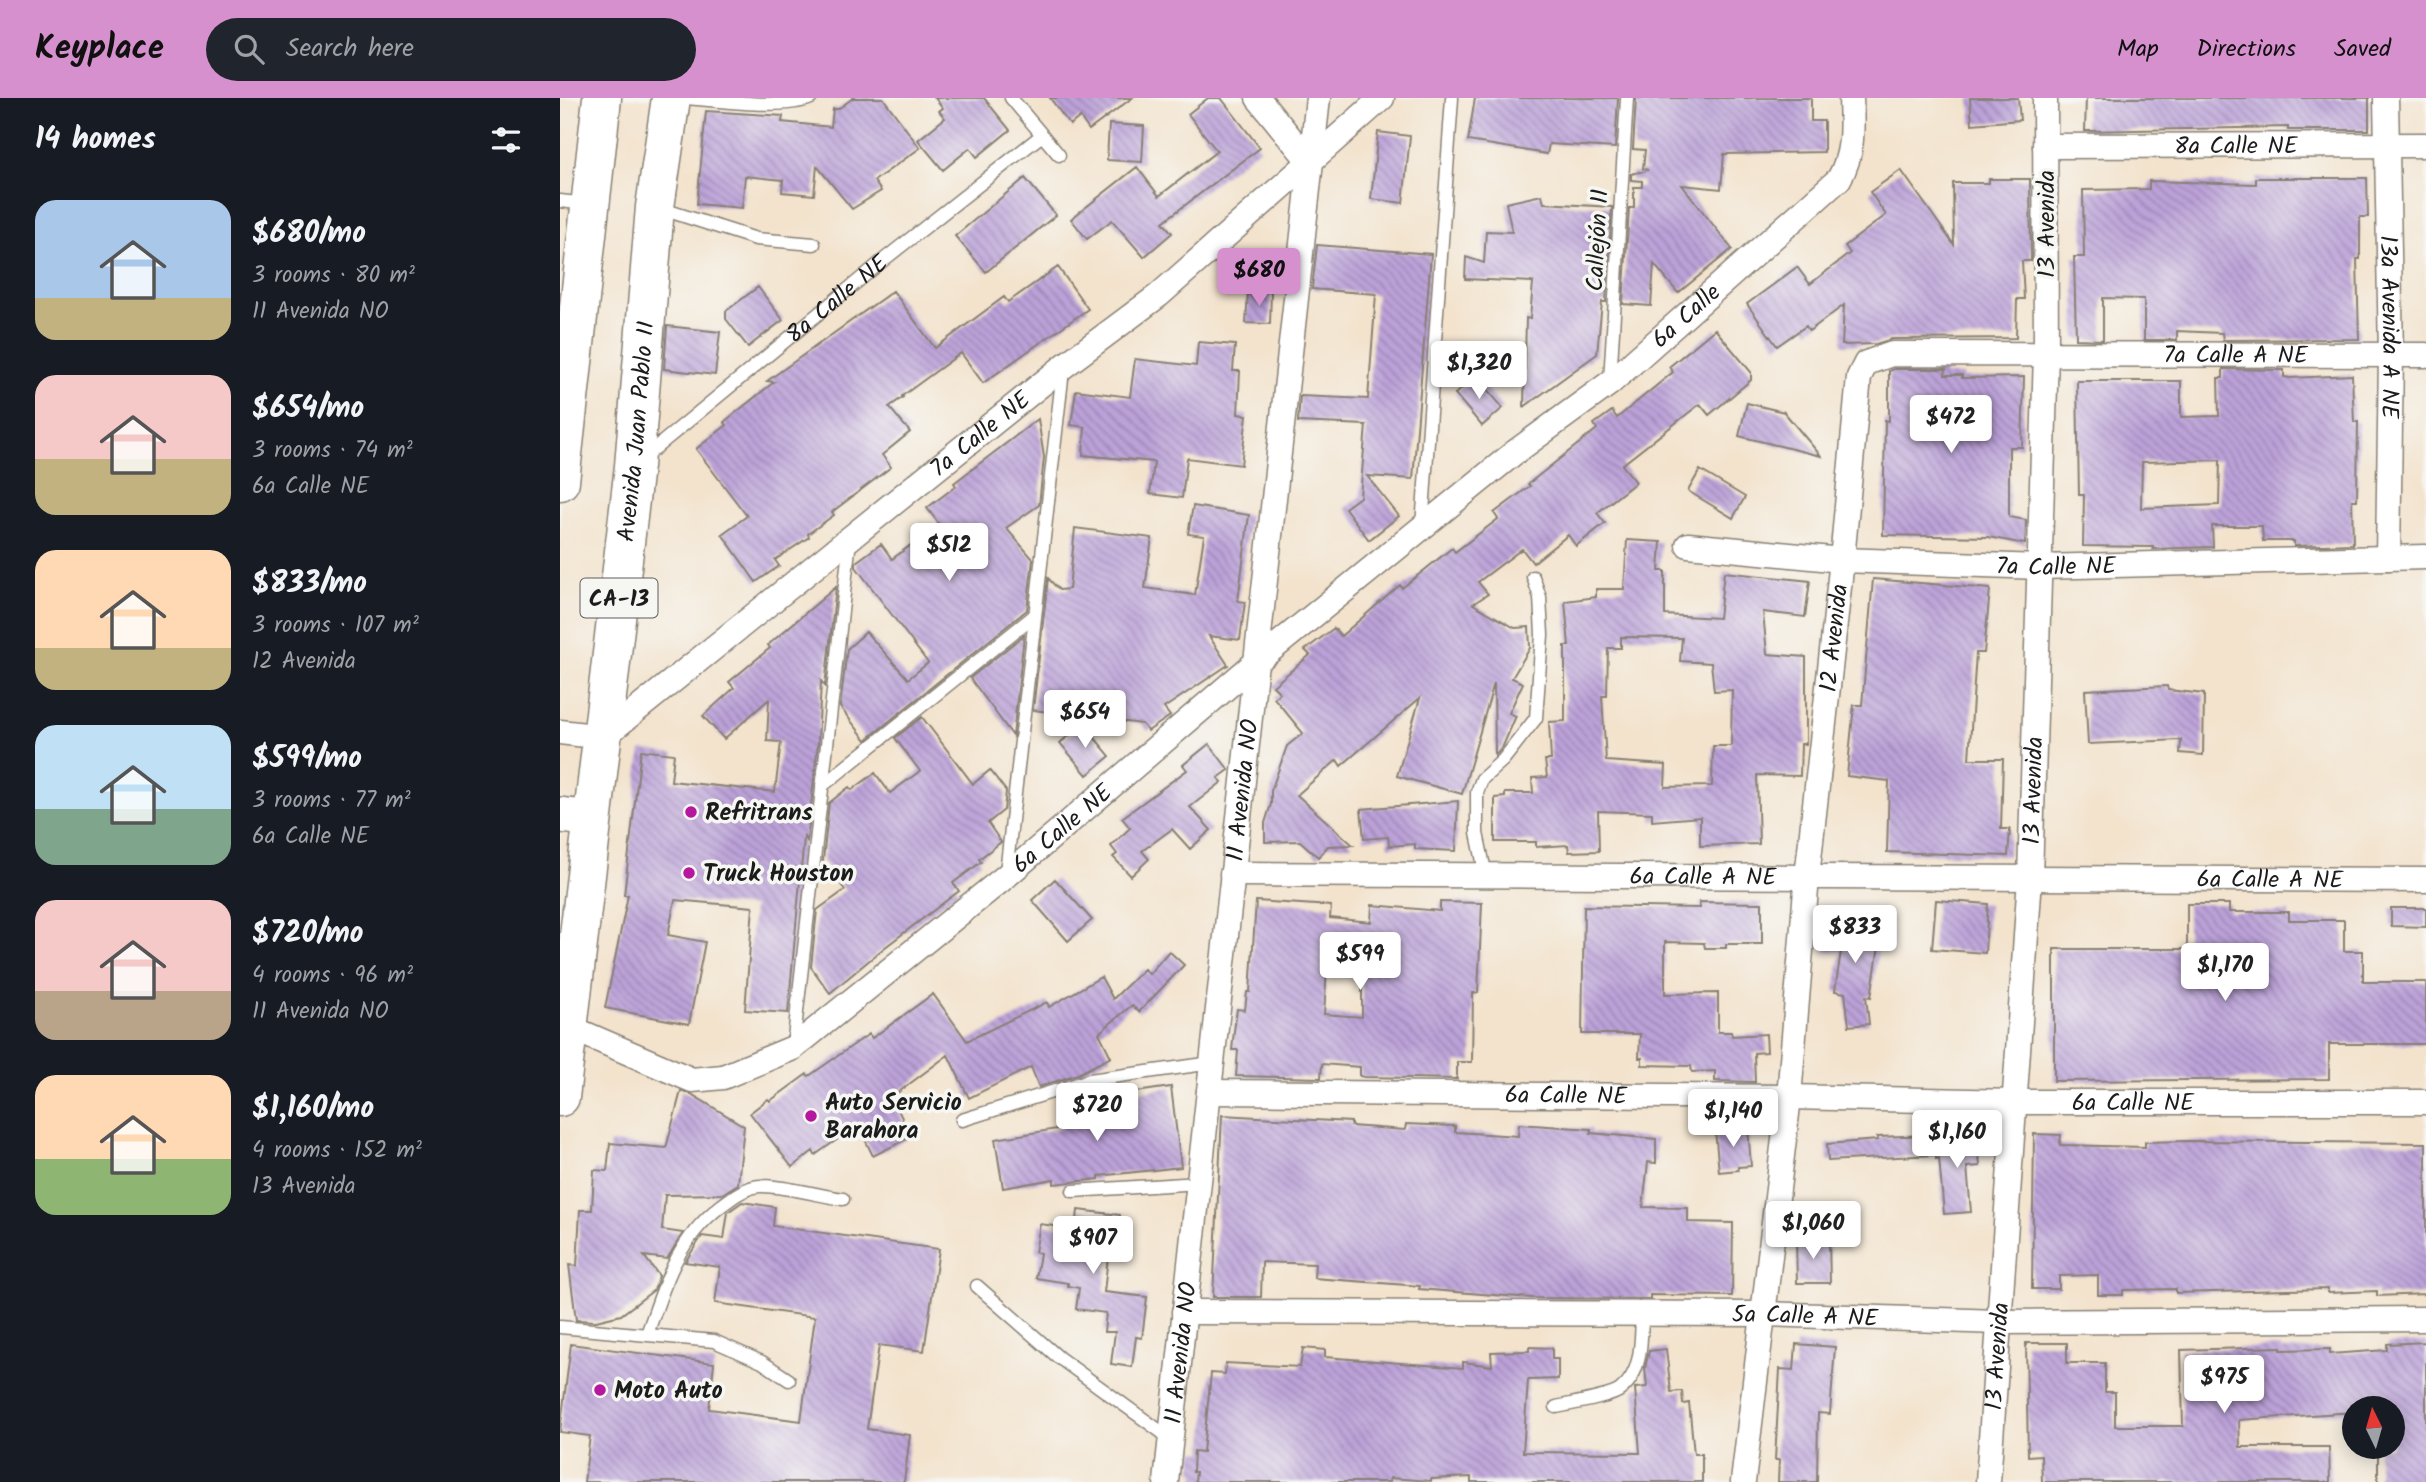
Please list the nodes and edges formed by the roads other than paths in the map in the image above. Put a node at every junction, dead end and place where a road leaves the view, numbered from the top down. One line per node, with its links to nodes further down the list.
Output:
1 (602, 98): 20 (highway)
2 (671, 98): 21 (highway, Avenida Juan Pablo II / CA-13)
3 (685, 98): 4 (lane)
4 (811, 98)
5 (1012, 98): 14 (lane)
6 (1258, 98): 19 (street)
7 (1318, 98): 19 (street, 11 Avenida NO)
8 (1382, 98): 19 (street, 7a Calle NE)
9 (1452, 98): 32 (lane)
10 (1627, 98): 27 (lane, Callejón 11)
11 (1851, 98): 27 (street, 6a Calle)
12 (2045, 98): 17 (street, 13 Avenida)
13 (2386, 98): 15 (street, 13a Avenida A NE)
14 (1042, 135): 18 (lane); 30 (lane, 8a Calle NE)
15 (2386, 145): 16 (street, 8a Calle NE); 17 (street, 8a Calle NE); 24 (street, 13a Avenida A NE)
16 (2426, 145)
17 (2045, 146): 23 (street, 13 Avenida)
18 (1059, 155)
19 (1310, 162): 26 (street, 7a Calle NE); 41 (street, 11 Avenida NO)
20 (575, 202): 28 (highway)
21 (655, 207): 22 (lane); 30 (highway, Avenida Juan Pablo II / CA-13)
22 (814, 244)
23 (2046, 353): 24 (street, 7a Calle A NE); 37 (street, 12 Avenida); 38 (street, 13 Avenida)
24 (2391, 355): 25 (street, 7a Calle A NE); 36 (street, 13a Avenida A NE)
25 (2426, 355)
26 (1064, 366): 33 (street, 7a Calle NE); 40 (lane)
27 (1610, 383): 29 (street, 6a Calle)
28 (566, 386): 31 (highway)
29 (1514, 453): 32 (street, 6a Calle NE)
30 (634, 466): 43 (highway, Avenida Juan Pablo II / CA-13)
31 (560, 481)
32 (1422, 528): 41 (street, 6a Calle NE)
33 (850, 536): 43 (street, 7a Calle NE); 44 (lane)
34 (1688, 545): 37 (street, 7a Calle NE)
35 (2426, 557): 36 (street, 7a Calle NE)
36 (2388, 558): 38 (street, 7a Calle NE)
37 (1842, 560): 38 (street, 7a Calle NE); 49 (street, 12 Avenida)
38 (2040, 567): 50 (street, 13 Avenida)
39 (1533, 577): 47 (lane)
40 (1035, 615): 44 (lane); 48 (lane)
41 (1255, 663): 46 (street, 11 Avenida NO); 48 (street, 6a Calle NE)
42 (560, 732): 43 (street)
43 (603, 737): 45 (highway, Avenida Juan Pablo II / CA-13)
44 (822, 786): 53 (lane)
45 (577, 817): 52 (highway, Avenida Juan Pablo II / CA-13)
46 (1232, 874): 47 (street, 6a Calle A NE); 54 (street, 11 Avenida NO)
47 (1486, 876): 49 (street, 6a Calle A NE)
48 (1005, 877): 53 (street, 6a Calle NE)
49 (1807, 877): 50 (street, 6a Calle A NE); 57 (street, 12 Avenida)
50 (2030, 878): 51 (street, 6a Calle A NE); 58 (street, 13 Avenida)
51 (2426, 880)
52 (569, 1027): 53 (street, 6a Calle NE); 56 (highway, Avenida Juan Pablo II / CA-13)
53 (793, 1048)
54 (1212, 1063): 55 (street, 11 Avenida NO); 60 (lane)
55 (1209, 1092): 57 (street, 6a Calle NE); 61 (street, 11 Avenida NO)
56 (560, 1097)
57 (1789, 1097): 58 (street, 6a Calle NE); 67 (street, 12 Avenida)
58 (2015, 1102): 59 (street, 6a Calle NE); 69 (street, 13 Avenida)
59 (2426, 1102)
60 (962, 1120)
61 (1199, 1183): 62 (lane); 65 (street, 11 Avenida NO)
62 (1073, 1191)
63 (843, 1199): 71 (lane)
64 (978, 1286): 74 (lane)
65 (1184, 1312): 66 (street, 5a Calle A NE); 74 (street, 11 Avenida NO)
66 (1642, 1313): 67 (street, 5a Calle A NE); 73 (lane)
67 (1763, 1314): 69 (street, 5a Calle A NE); 76 (street, 12 Avenida)
68 (2426, 1319): 69 (street, 5a Calle A NE)
69 (1999, 1322): 77 (street, 13 Avenida)
70 (560, 1327): 71 (lane)
71 (647, 1335): 72 (lane)
72 (789, 1380)
73 (1556, 1407)
74 (1171, 1439): 75 (street, 11 Avenida NO)
75 (1166, 1482)
76 (1743, 1482)
77 (1988, 1482)

